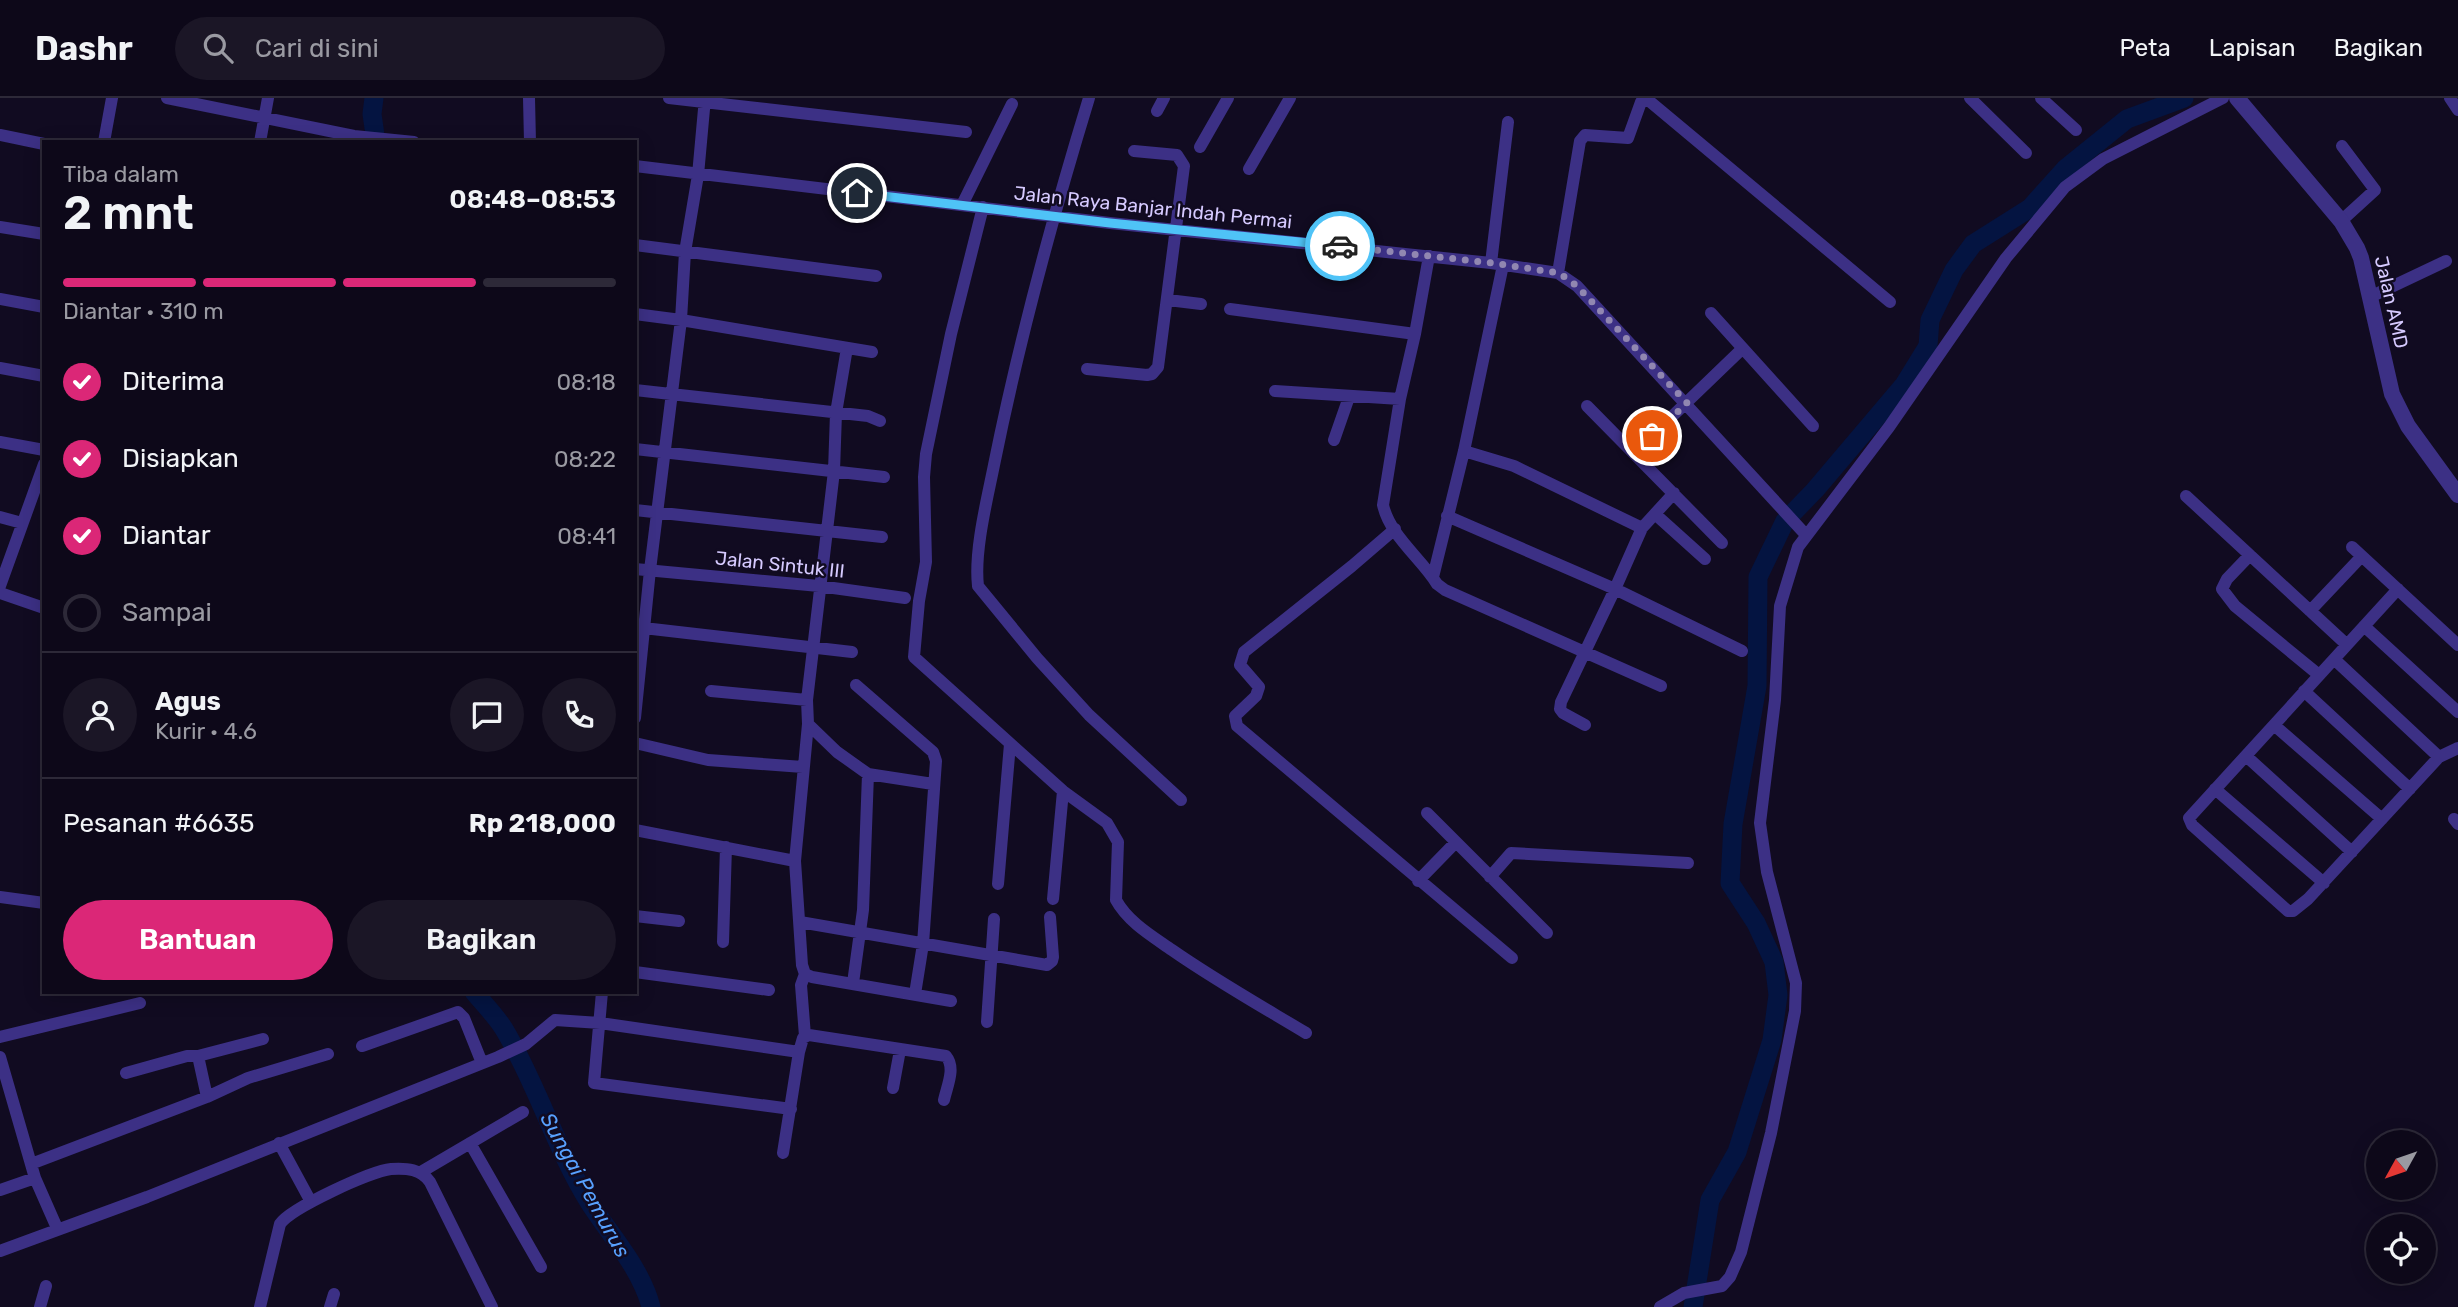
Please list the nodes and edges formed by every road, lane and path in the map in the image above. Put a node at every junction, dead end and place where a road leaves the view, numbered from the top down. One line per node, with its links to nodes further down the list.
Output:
1 (112, 98): 24 (street)
2 (167, 98): 19 (street)
3 (268, 98): 19 (street)
4 (529, 98): 27 (street)
5 (669, 98): 15 (street)
6 (1089, 98): 38 (street)
7 (1164, 98): 18 (street)
8 (1228, 98): 30 (street)
9 (1970, 98): 32 (street)
10 (2041, 98): 21 (street)
11 (2223, 98): 99 (street)
12 (2237, 98): 39 (street, Jalan AMD)
13 (2450, 98): 17 (street)
14 (1285, 100): 34 (street)
15 (704, 101): 22 (street); 35 (street)
16 (1012, 104): 36 (street)
17 (2458, 110)
18 (1157, 111)
19 (264, 118): 25 (street); 26 (street)
20 (1508, 122): 47 (street)
21 (2076, 130)
22 (966, 132)
23 (0, 135): 28 (street)
24 (104, 140)
25 (260, 140)
26 (396, 140)
27 (530, 140)
28 (42, 144)
29 (2342, 146): 39 (street)
30 (1200, 147)
31 (1134, 151): 41 (street)
32 (2026, 153)
33 (637, 166): 35 (street, Jalan Raya Banjar Indah Permai)
34 (1249, 169)
35 (698, 175): 36 (street, Jalan Raya Banjar Indah Permai); 44 (street)
36 (962, 205): 37 (street, Jalan Raya Banjar Indah Permai)
37 (983, 207): 38 (street, Jalan Raya Banjar Indah Permai); 136 (street)
38 (1053, 215): 41 (street, Jalan Raya Banjar Indah Permai); 146 (street)
39 (2341, 221): 50 (street, Jalan AMD)
40 (0, 227): 42 (street)
41 (1176, 229): 45 (street, Jalan Raya Banjar Indah Permai); 52 (street)
42 (42, 234)
43 (637, 245): 44 (street)
44 (685, 252): 49 (street); 59 (street)
45 (1429, 256): 47 (street, Jalan Raya Banjar Indah Permai); 60 (street)
46 (2446, 261): 50 (street)
47 (1497, 264): 48 (street, Jalan Raya Banjar Indah Permai); 81 (street)
48 (1559, 273): 53 (street); 72 (street)
49 (876, 276)
50 (2370, 297): 88 (street, Jalan AMD)
51 (0, 299): 55 (street)
52 (1168, 300): 54 (street); 65 (street)
53 (1890, 302)
54 (1201, 304)
55 (42, 307)
56 (1230, 309): 60 (street)
57 (1711, 313): 62 (street)
58 (637, 314): 59 (street)
59 (681, 320): 61 (street); 69 (street)
60 (1415, 334): 71 (street)
61 (847, 348): 63 (street); 74 (street)
62 (1742, 349): 72 (street); 76 (street)
63 (872, 352)
64 (0, 368): 66 (street)
65 (1087, 369)
66 (42, 376)
67 (637, 390): 69 (street)
68 (1275, 391): 70 (street)
69 (672, 394): 74 (street); 82 (street)
70 (1349, 397): 71 (street); 77 (street)
71 (1400, 399): 97 (street)
72 (1687, 403): 83 (street); 99 (street)
73 (1587, 406): 83 (street)
74 (836, 413): 75 (street); 85 (street)
75 (880, 421)
76 (1813, 426)
77 (1334, 440)
78 (0, 442): 80 (street)
79 (637, 449): 82 (street)
80 (42, 450)
81 (1464, 451): 93 (street); 96 (street)
82 (666, 452): 85 (street); 91 (street)
83 (1634, 453): 87 (street)
84 (42, 469): 95 (street)
85 (834, 471): 86 (street); 98 (street)
86 (884, 477)
87 (1674, 493): 92 (street); 101 (street)
88 (2458, 495)
89 (2186, 496): 102 (street)
90 (637, 510): 91 (street)
91 (657, 513): 98 (street); 105 (street)
92 (1655, 514): 96 (street); 103 (street)
93 (1447, 516): 106 (street); 109 (street)
94 (0, 517): 95 (street)
95 (22, 523): 107 (street)
96 (1642, 528): 109 (street)
97 (1395, 529): 106 (street); 156 (street)
98 (827, 531): 100 (street); 108 (street)
99 (1803, 531): 215 (street)
100 (882, 537)
101 (1723, 542)
102 (2250, 555): 114 (street); 124 (street)
103 (1705, 559)
104 (637, 569): 105 (street, Jalan Sintuk III)
105 (650, 570): 108 (street, Jalan Sintuk III); 116 (street)
106 (1433, 578): 122 (street)
107 (0, 586)
108 (819, 586): 112 (street, Jalan Sintuk III); 119 (street)
109 (1615, 589): 120 (street); 122 (street)
110 (2398, 589): 114 (street); 115 (street); 118 (street)
111 (0, 593): 113 (street)
112 (905, 598)
113 (42, 607)
114 (2310, 611): 117 (street)
115 (2364, 626): 117 (street); 131 (street)
116 (640, 628): 119 (street); 125 (street)
117 (2346, 644): 123 (street)
118 (2458, 645)
119 (813, 647): 121 (street); 130 (street)
120 (1742, 651)
121 (852, 652)
122 (1586, 652): 127 (street); 133 (street)
123 (2334, 659): 124 (street); 139 (street)
124 (2319, 676): 129 (street)
125 (637, 684)
126 (856, 685): 142 (street)
127 (1661, 686)
128 (711, 691): 130 (street)
129 (2304, 691): 134 (street); 144 (street)
130 (807, 700): 132 (street)
131 (2458, 712)
132 (808, 724): 140 (street); 141 (street)
133 (1585, 725)
134 (2274, 725): 138 (street); 148 (street)
135 (637, 743): 140 (street)
136 (1010, 744): 145 (street); 158 (street)
137 (2458, 748): 139 (street)
138 (2246, 756): 143 (street); 152 (street)
139 (2439, 757): 144 (street)
140 (803, 767): 153 (street)
141 (868, 774): 142 (street); 168 (street)
142 (933, 784): 170 (street)
143 (2215, 789): 157 (street); 157 (street)
144 (2410, 789): 148 (street)
145 (1063, 790): 160 (street); 183 (street)
146 (1181, 800)
147 (1427, 813): 150 (street)
148 (2382, 819): 152 (street)
149 (637, 830): 151 (street)
150 (1455, 842): 155 (street); 156 (street)
151 (726, 847): 153 (street); 169 (street)
152 (2352, 852): 157 (street)
153 (795, 862): 166 (street)
154 (1688, 863): 155 (street)
155 (1490, 877): 167 (street)
156 (1418, 881): 172 (street)
157 (2324, 883)
158 (998, 884)
159 (0, 897): 161 (street)
160 (1053, 899)
161 (42, 903)
162 (637, 916): 165 (street)
163 (1050, 917): 171 (street)
164 (994, 919): 171 (street)
165 (679, 921)
166 (800, 922): 168 (street); 174 (street)
167 (1547, 933)
168 (860, 934): 170 (street); 175 (street)
169 (723, 942)
170 (923, 944): 171 (street); 178 (street)
171 (991, 956): 181 (street)
172 (1512, 958)
173 (637, 972): 176 (street)
174 (805, 974): 175 (street); 184 (street)
175 (853, 983): 178 (street)
176 (769, 990)
177 (603, 994): 182 (street)
178 (915, 994): 179 (street)
179 (951, 1001)
180 (139, 1003): 185 (street)
181 (987, 1022)
182 (600, 1023): 189 (street); 193 (street); 198 (street)
183 (1306, 1033)
184 (805, 1036): 188 (street); 189 (street)
185 (0, 1037)
186 (263, 1039): 191 (street)
187 (362, 1046): 193 (street)
188 (900, 1049): 195 (street); 197 (street)
189 (799, 1052): 198 (street)
190 (328, 1054): 196 (street)
191 (198, 1056): 194 (street); 196 (street)
192 (0, 1057): 203 (street)
193 (482, 1063): 200 (street)
194 (126, 1073)
195 (893, 1088)
196 (206, 1097): 203 (street)
197 (944, 1100)
198 (791, 1109): 202 (street)
199 (523, 1112): 201 (street)
200 (279, 1143): 207 (street); 208 (street)
201 (470, 1143): 204 (street); 210 (street)
202 (783, 1153)
203 (31, 1164): 205 (street)
204 (421, 1172): 207 (street); 214 (street)
205 (35, 1178): 206 (street); 208 (street)
206 (0, 1190)
207 (311, 1202): 213 (street)
208 (57, 1228): 209 (street)
209 (0, 1251)
210 (541, 1267)
211 (46, 1286): 212 (street)
212 (40, 1307)
213 (260, 1307)
214 (492, 1307)
215 (1660, 1307)

